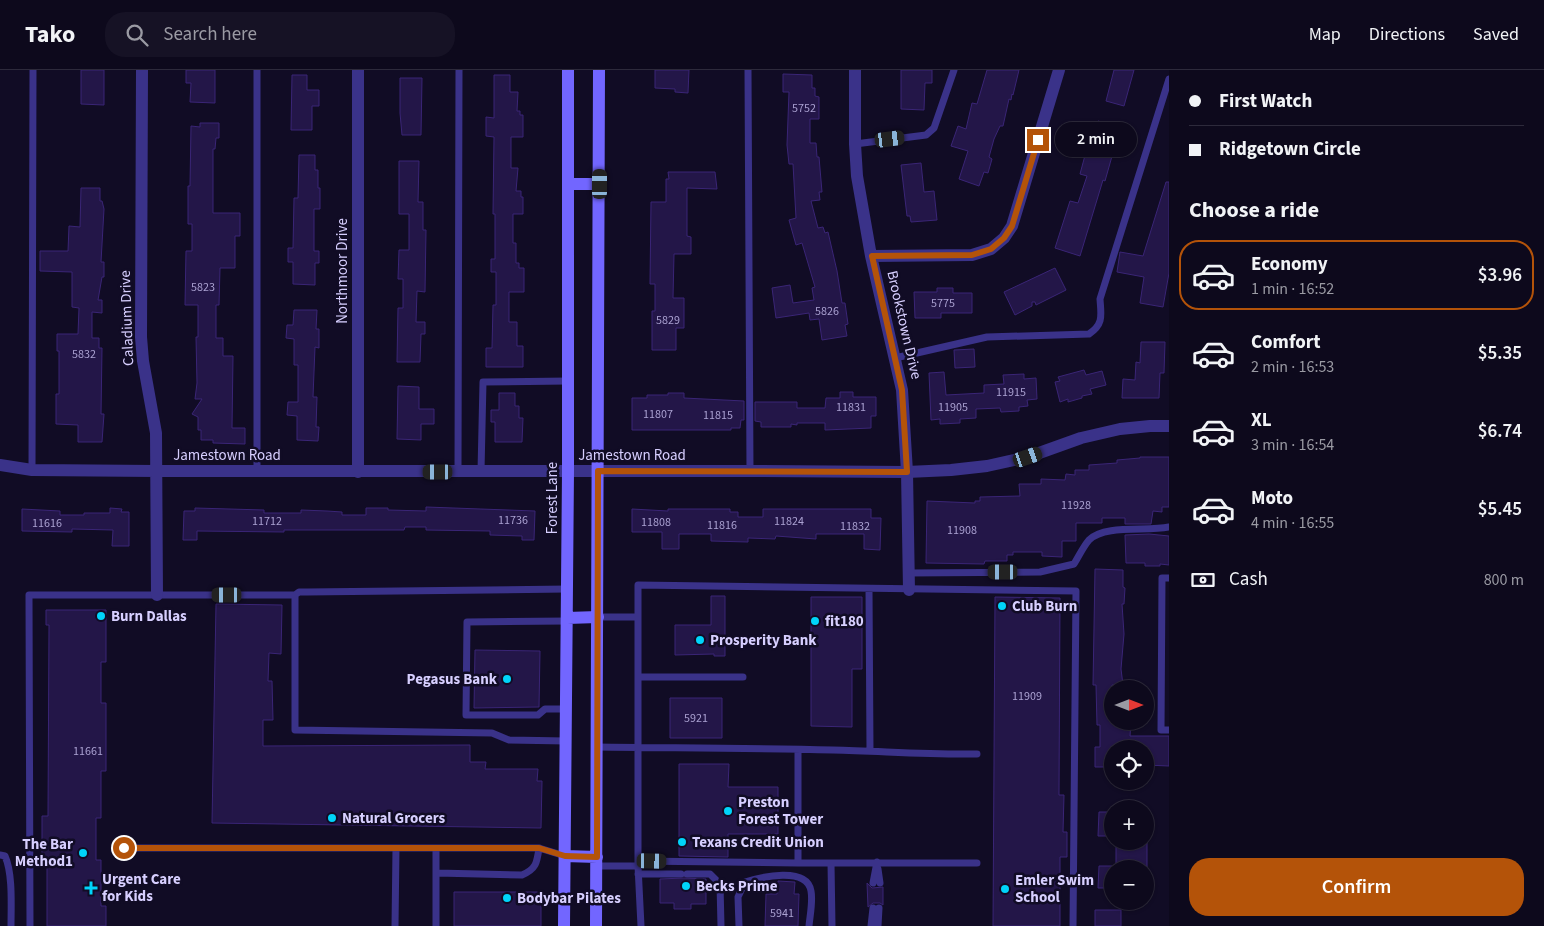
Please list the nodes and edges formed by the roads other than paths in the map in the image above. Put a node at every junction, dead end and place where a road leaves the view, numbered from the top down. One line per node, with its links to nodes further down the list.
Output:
1 (33, 70): 21 (lane)
2 (142, 70): 22 (street, Caladium Drive)
3 (257, 70): 23 (lane)
4 (358, 70): 27 (street, Northmoor Drive)
5 (459, 70): 28 (lane)
6 (568, 70): 14 (main road, Forest Lane)
7 (599, 70): 15 (main road)
8 (748, 70): 26 (lane)
9 (855, 70): 13 (street, Brookstown Drive)
10 (954, 70): 13 (lane)
11 (1059, 70): 16 (street)
12 (1169, 79): 17 (lane)
13 (855, 144): 16 (street, Brookstown Drive)
14 (568, 184): 15 (main road); 18 (main road, Forest Lane)
15 (600, 184): 25 (main road)
16 (872, 256): 17 (street, Brookstown Drive)
17 (895, 358): 30 (street, Brookstown Drive)
18 (568, 381): 24 (main road, Forest Lane); 29 (lane)
19 (1169, 426): 30 (street, Jamestown Road)
20 (0, 465): 21 (street, Jamestown Road)
21 (32, 470): 22 (street, Jamestown Road)
22 (156, 471): 23 (street, Jamestown Road); 37 (street, Caladium Drive)
23 (256, 471): 27 (street, Jamestown Road)
24 (568, 471): 25 (street, Jamestown Road); 29 (street, Jamestown Road); 34 (main road, Forest Lane)
25 (598, 471): 26 (street, Jamestown Road); 39 (main road)
26 (750, 471): 30 (street, Jamestown Road)
27 (358, 472): 28 (street, Jamestown Road)
28 (458, 472): 29 (street, Jamestown Road)
29 (481, 472)
30 (907, 472): 32 (street, Brookstown Drive)
31 (1169, 527): 32 (lane)
32 (908, 573): 36 (street, Brookstown Drive)
33 (1169, 578): 45 (lane)
34 (567, 589): 38 (lane); 41 (main road, Forest Lane)
35 (869, 589): 36 (lane); 40 (lane); 50 (lane)
36 (909, 590): 79 (lane)
37 (157, 595): 38 (lane); 67 (lane)
38 (295, 595): 46 (lane)
39 (598, 617): 40 (lane); 41 (main road); 47 (main road)
40 (638, 617): 42 (lane)
41 (567, 620): 44 (main road, Forest Lane); 44 (lane)
42 (638, 677): 43 (lane); 48 (lane)
43 (743, 677)
44 (566, 709): 46 (main road, Forest Lane)
45 (1169, 730)
46 (566, 741): 57 (main road, Forest Lane)
47 (597, 747): 48 (lane); 58 (main road)
48 (637, 748): 49 (lane); 63 (lane)
49 (798, 750): 50 (lane); 60 (lane)
50 (870, 751): 51 (lane)
51 (976, 754)
52 (124, 848): 53 (lane)
53 (396, 848): 54 (lane); 68 (lane)
54 (436, 848): 55 (lane); 64 (lane)
55 (539, 848): 57 (lane); 64 (lane)
56 (0, 855): 66 (lane)
57 (565, 856): 58 (main road); 70 (main road, Forest Lane)
58 (597, 861): 63 (lane); 71 (main road)
59 (877, 862): 61 (lane); 62 (lane); 65 (lane)
60 (798, 863): 61 (lane); 63 (lane)
61 (831, 863): 76 (lane)
62 (977, 863)
63 (638, 867): 72 (lane); 73 (lane)
64 (436, 874): 69 (lane)
65 (876, 883)
66 (11, 926)
67 (30, 926)
68 (395, 926)
69 (436, 926)
70 (564, 926)
71 (596, 926)
72 (641, 926)
73 (721, 926)
74 (739, 926): 75 (lane)
75 (810, 926)
76 (832, 926)
77 (871, 926): 78 (lane)
78 (878, 926)
79 (1073, 926)

